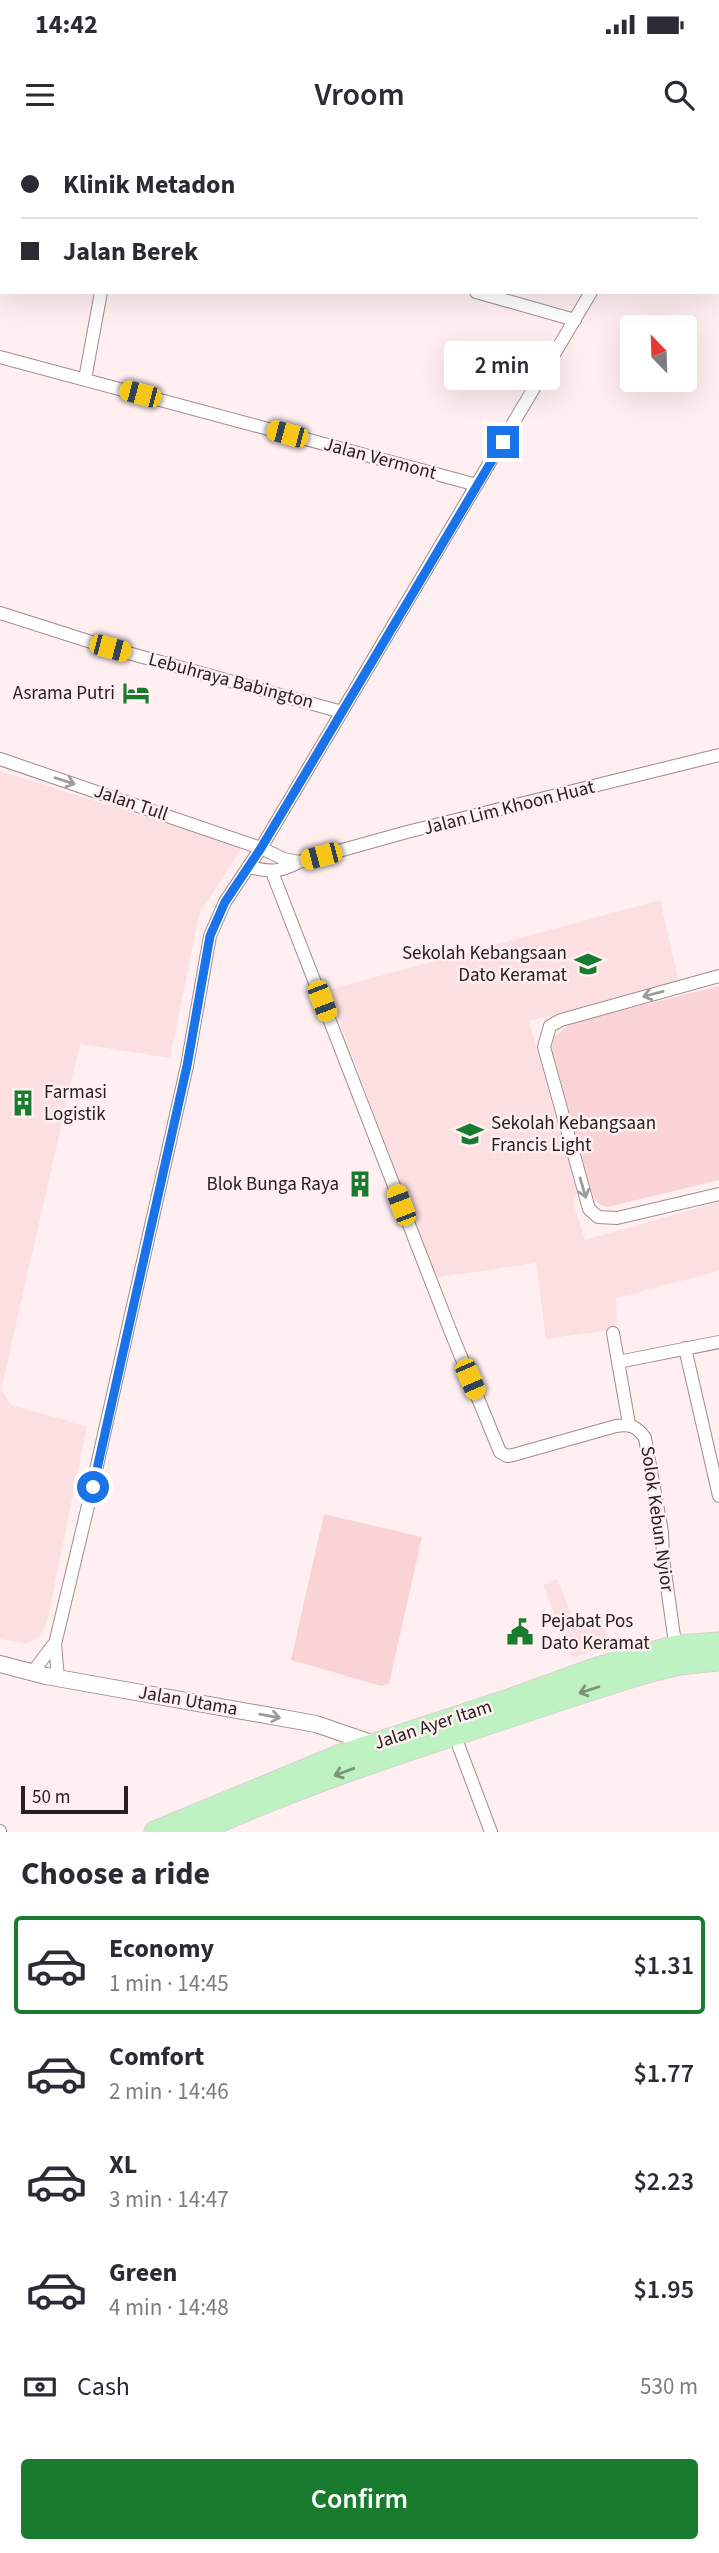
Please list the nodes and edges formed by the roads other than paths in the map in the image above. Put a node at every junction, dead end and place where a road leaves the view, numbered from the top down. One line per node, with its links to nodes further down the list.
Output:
1 (101, 294): 6 (street)
2 (483, 294): 4 (street)
3 (590, 294): 4 (street)
4 (575, 320): 7 (street)
5 (0, 358): 6 (street, Jalan Vermont)
6 (85, 379): 7 (street, Jalan Vermont)
7 (477, 485): 9 (street)
8 (0, 613): 9 (street, Lebuhraya Babington)
9 (342, 712): 12 (street)
10 (719, 755): 13 (street, Jalan Lim Khoon Huat)
11 (0, 760): 12 (street, Jalan Tull, one-way to 12)
12 (261, 848): 13 (street); 14 (street)
13 (299, 862): 15 (street, Jalan Lim Khoon Huat)
14 (248, 867): 15 (street); 25 (street)
15 (272, 872): 22 (street, Solok Kebun Nyior)
16 (719, 976): 17 (street, one-way to 17)
17 (719, 1194)
18 (613, 1333): 21 (street)
19 (719, 1342): 20 (street)
20 (685, 1348): 21 (street); 23 (street)
21 (618, 1362): 22 (street)
22 (629, 1424): 26 (street, Solok Kebun Nyior)
23 (719, 1496)
24 (719, 1643): 26 (main road, Jalan Ayer Itam)
25 (55, 1644): 29 (street); 30 (street)
26 (677, 1655): 27 (main road, Jalan Ayer Itam); 31 (main road, Jalan Ayer Itam)
27 (719, 1660)
28 (0, 1664): 29 (street, Jalan Utama)
29 (32, 1673): 30 (street, Jalan Utama)
30 (58, 1678): 32 (street, Jalan Utama, one-way to 32)
31 (452, 1727): 32 (main road, Jalan Ayer Itam); 33 (main road, Jalan Ayer Itam, one-way to 33); 36 (street)
32 (374, 1744): 33 (main road, Jalan Ayer Itam)
33 (233, 1816): 34 (main road, Jalan Ayer Itam); 35 (main road, Jalan Ayer Itam)
34 (155, 1832)
35 (196, 1832)
36 (491, 1832)

